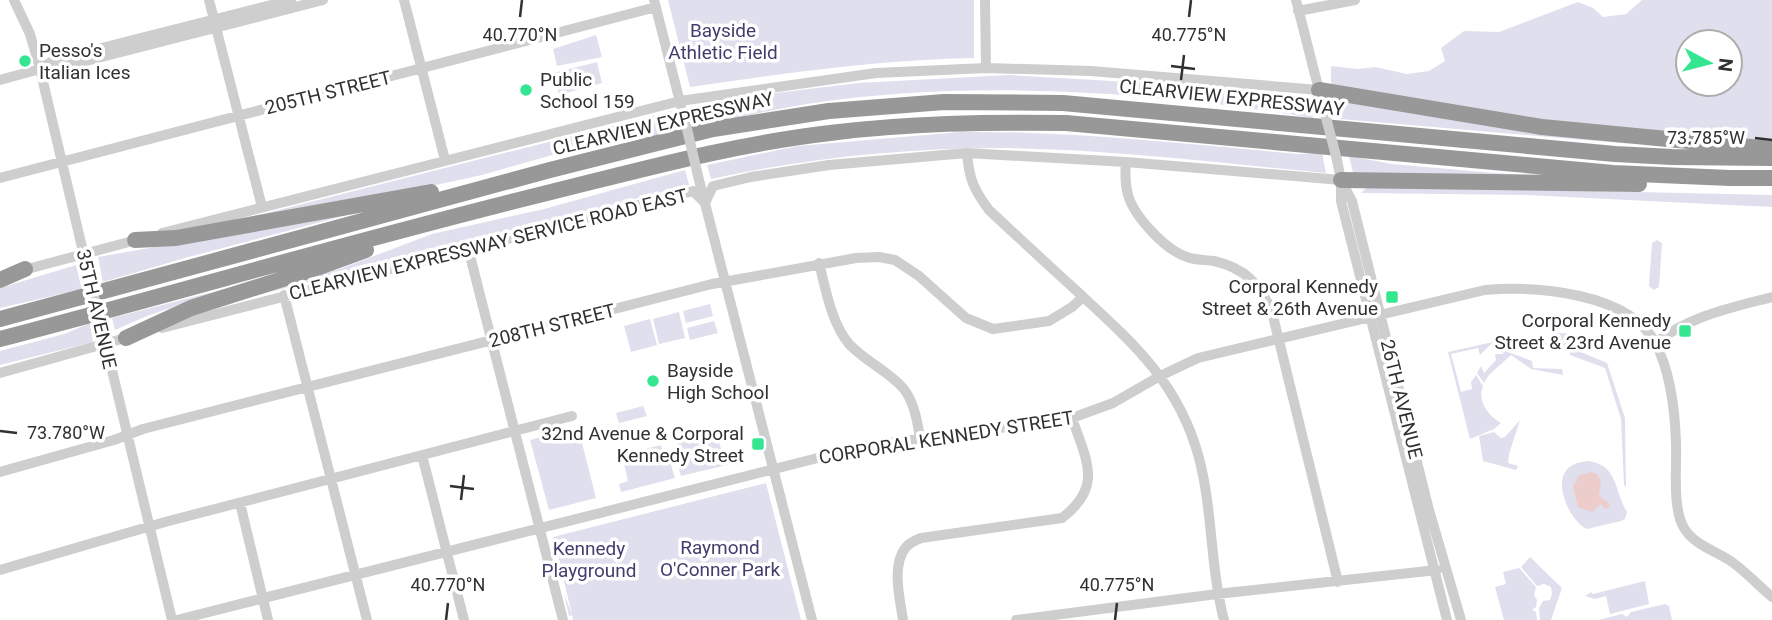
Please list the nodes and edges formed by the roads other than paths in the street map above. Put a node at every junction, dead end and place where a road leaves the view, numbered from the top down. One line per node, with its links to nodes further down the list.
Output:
1 (14, 0): 12 (street, 35TH AVENUE)
2 (209, 0): 10 (street)
3 (290, 0): 10 (street)
4 (323, 0): 10 (street)
5 (404, 0): 13 (street)
6 (985, 0): 11 (street)
7 (1355, 0): 9 (street)
8 (655, 4): 13 (street, 205TH STREET); 16 (street)
9 (1297, 6): 15 (street, 26TH AVENUE)
10 (215, 24): 12 (street); 17 (street)
11 (986, 68): 15 (street, CLEARVIEW EXPRESSWAY); 16 (street, CLEARVIEW EXPRESSWAY)
12 (40, 69): 14 (street); 22 (street, 35TH AVENUE)
13 (422, 69): 17 (street, 205TH STREET); 21 (street)
14 (0, 80)
15 (1319, 90): 18 (highway); 27 (street, 26TH AVENUE, bridge)
16 (681, 107): 21 (street, CLEARVIEW EXPRESSWAY); 29 (street, bridge)
17 (238, 115): 22 (street, 205TH STREET); 30 (street)
18 (1772, 149)
19 (967, 153): 23 (street, CLEARVIEW EXPRESSWAY SERVICE ROAD EAST); 29 (street, CLEARVIEW EXPRESSWAY SERVICE ROAD EAST); 40 (street)
20 (1772, 159): 24 (highway, CLEARVIEW EXPRESSWAY)
21 (445, 160): 30 (street, CLEARVIEW EXPRESSWAY)
22 (61, 161): 25 (street, 205TH STREET); 34 (street, 35TH AVENUE)
23 (1126, 162): 27 (street, CLEARVIEW EXPRESSWAY SERVICE ROAD EAST); 45 (street)
24 (550, 170): 32 (highway); 43 (highway, CLEARVIEW EXPRESSWAY)
25 (0, 178)
26 (1772, 178): 31 (highway, CLEARVIEW EXPRESSWAY)
27 (1341, 180): 28 (highway); 42 (street, 26TH AVENUE)
28 (1772, 185)
29 (705, 203): 33 (street, CLEARVIEW EXPRESSWAY SERVICE ROAD EAST); 38 (street)
30 (262, 207): 32 (street, CLEARVIEW EXPRESSWAY)
31 (481, 209): 44 (highway); 46 (highway, CLEARVIEW EXPRESSWAY)
32 (135, 240): 34 (street, CLEARVIEW EXPRESSWAY)
33 (468, 248): 39 (street, CLEARVIEW EXPRESSWAY SERVICE ROAD EAST); 47 (street)
34 (84, 253): 36 (street, CLEARVIEW EXPRESSWAY); 48 (street, 35TH AVENUE, bridge)
35 (819, 263): 38 (street, 208TH STREET); 40 (street, 208TH STREET); 57 (street)
36 (25, 269): 37 (highway)
37 (0, 278)
38 (725, 282): 47 (street, 208TH STREET); 59 (street)
39 (284, 295): 44 (street, CLEARVIEW EXPRESSWAY SERVICE ROAD EAST); 52 (street)
40 (1083, 297): 51 (street)
41 (1772, 297): 49 (street)
42 (1376, 316): 45 (street, CORPORAL KENNEDY STREET); 49 (street, CORPORAL KENNEDY STREET); 66 (street, 26TH AVENUE); 68 (street, 26TH AVENUE)
43 (0, 319)
44 (126, 338): 48 (street, CLEARVIEW EXPRESSWAY SERVICE ROAD EAST)
45 (1279, 339): 51 (street, CORPORAL KENNEDY STREET); 70 (street)
46 (0, 340)
47 (491, 340): 52 (street, 208TH STREET); 55 (street)
48 (105, 343): 50 (street); 56 (street, 35TH AVENUE)
49 (1655, 343): 73 (street)
50 (0, 373)
51 (1160, 376): 54 (street, CORPORAL KENNEDY STREET); 71 (street)
52 (307, 387): 56 (street, 208TH STREET); 61 (street)
53 (572, 416): 55 (street)
54 (1072, 418): 57 (street, CORPORAL KENNEDY STREET); 80 (street)
55 (514, 432): 58 (street); 63 (street)
56 (127, 435): 60 (street, 208TH STREET); 64 (street, 35TH AVENUE)
57 (920, 439): 59 (street, CORPORAL KENNEDY STREET)
58 (422, 454): 61 (street); 65 (street)
59 (773, 468): 63 (street, CORPORAL KENNEDY STREET); 79 (street)
60 (0, 472)
61 (331, 478): 62 (street); 69 (street)
62 (240, 503): 64 (street); 72 (street)
63 (540, 527): 65 (street, CORPORAL KENNEDY STREET); 78 (street)
64 (150, 528): 67 (street); 74 (street, 35TH AVENUE)
65 (447, 551): 69 (street, CORPORAL KENNEDY STREET); 77 (street)
66 (1445, 568): 68 (street); 84 (street, 26TH AVENUE)
67 (0, 570)
68 (1433, 572): 70 (street); 83 (street, 26TH AVENUE)
69 (355, 575): 72 (street, CORPORAL KENNEDY STREET); 76 (street)
70 (1338, 582): 71 (street)
71 (1217, 594): 81 (street); 82 (street)
72 (263, 597): 74 (street, CORPORAL KENNEDY STREET); 75 (street)
73 (1772, 597)
74 (174, 620)
75 (268, 620)
76 (367, 620)
77 (464, 620)
78 (563, 620)
79 (812, 620)
80 (903, 620)
81 (1016, 620)
82 (1224, 620)
83 (1447, 620)
84 (1461, 620)

